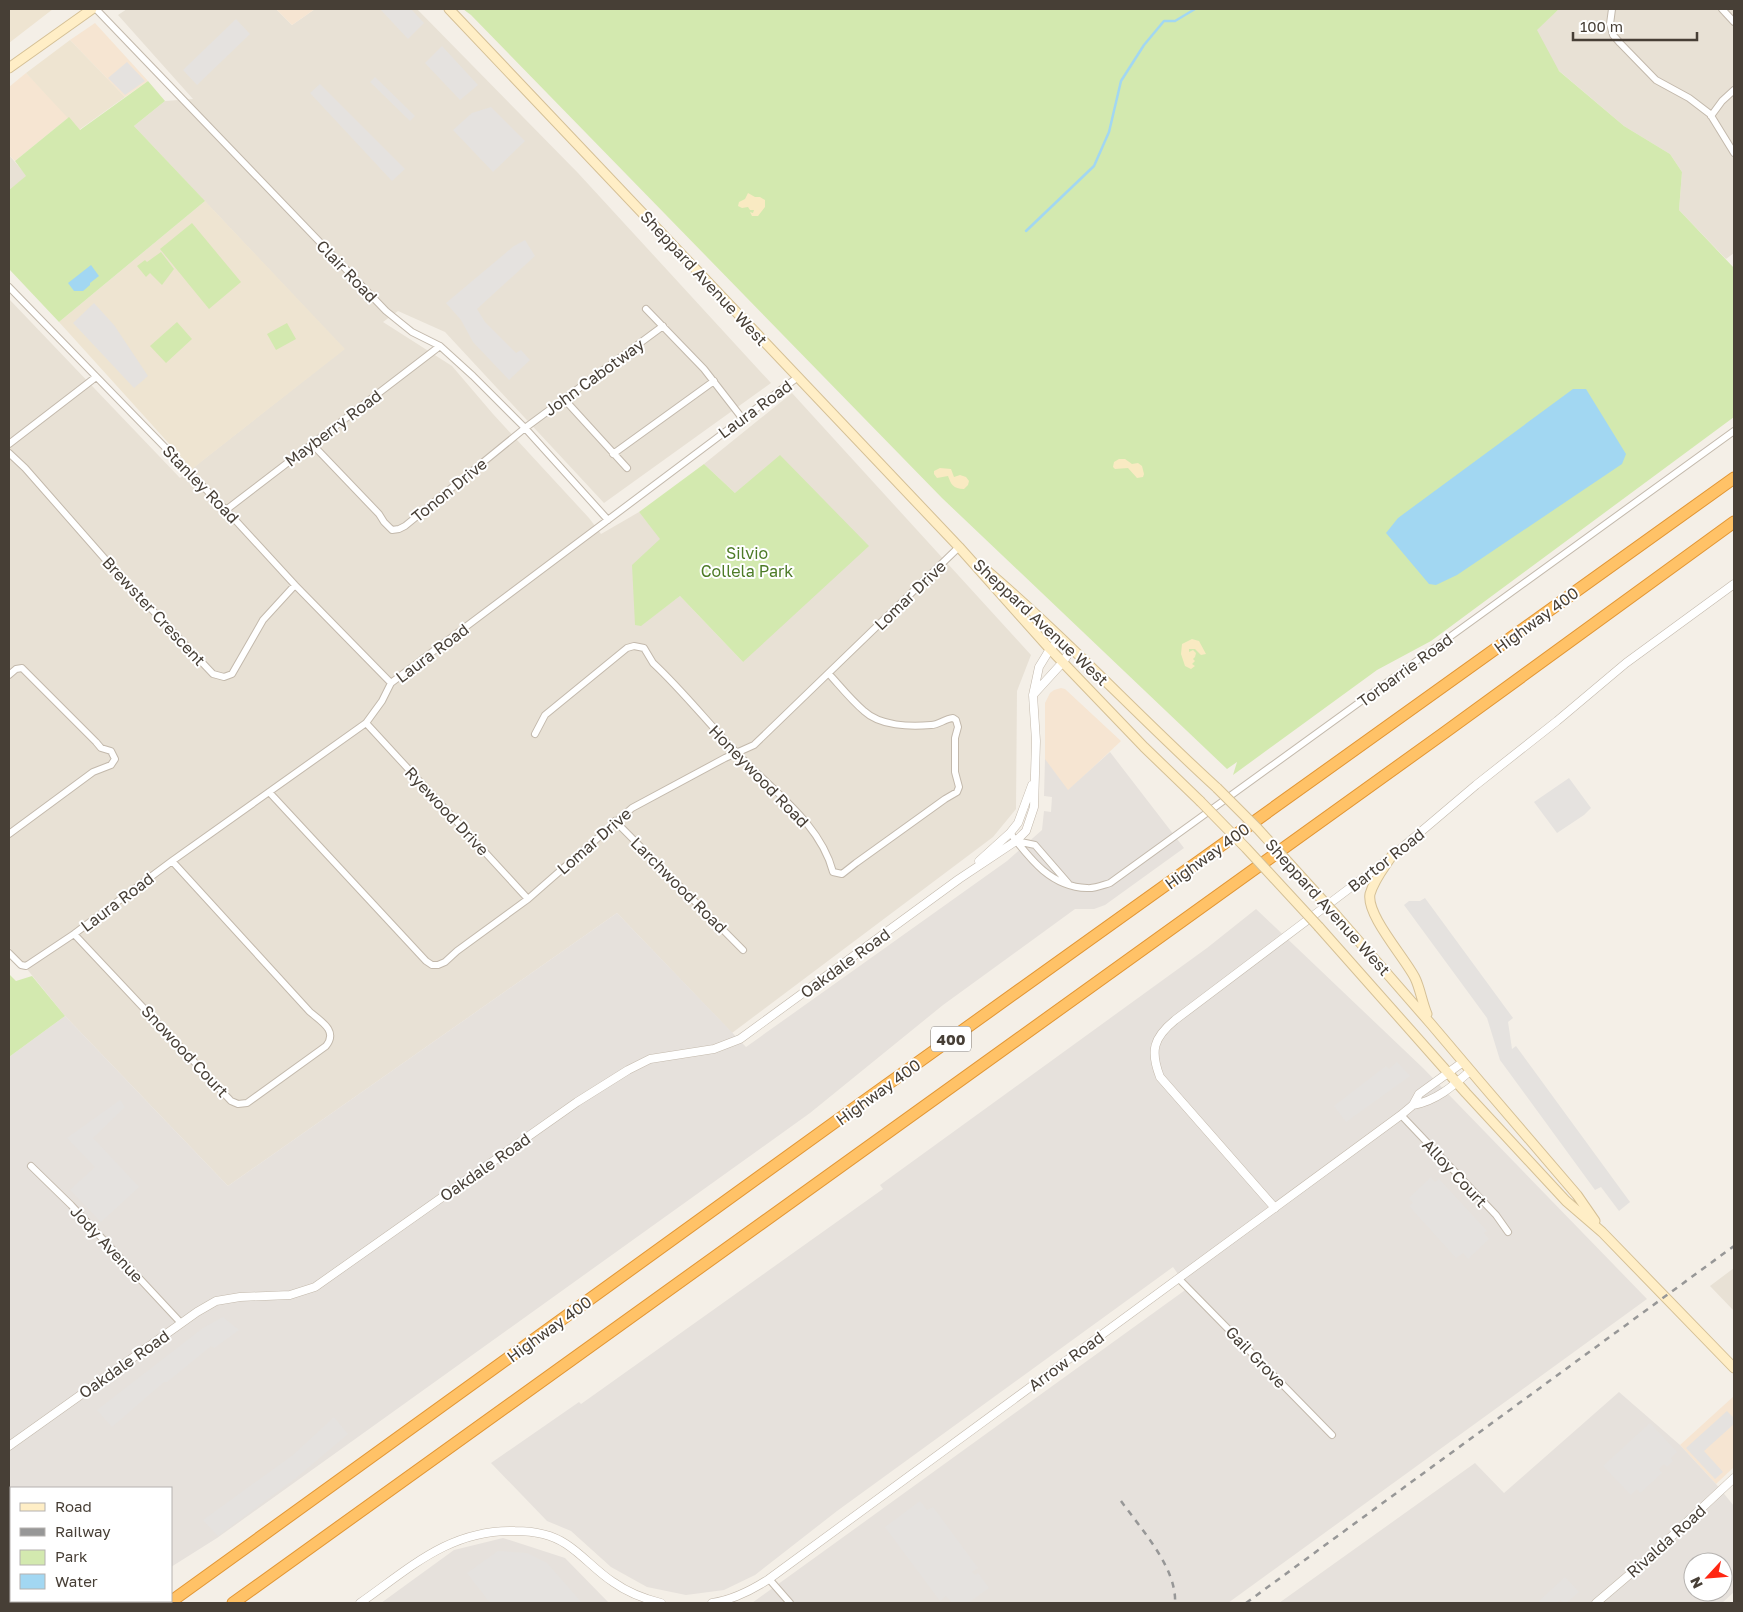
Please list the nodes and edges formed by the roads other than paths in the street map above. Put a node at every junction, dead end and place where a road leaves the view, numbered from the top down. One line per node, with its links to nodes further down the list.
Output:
1 (92, 9): 7 (main road)
2 (96, 9): 14 (street, Clair Road)
3 (449, 9): 16 (main road, Sheppard Avenue West)
4 (1612, 9): 9 (street)
5 (1722, 9): 6 (street)
6 (1734, 22)
7 (9, 68)
8 (1734, 90): 9 (street)
9 (1711, 116): 10 (street)
10 (1734, 153)
11 (9, 287): 15 (street, Stanley Road)
12 (646, 309): 13 (street)
13 (663, 326): 17 (street); 18 (street, John Cabotway)
14 (440, 346): 20 (street, Clair Road); 23 (street, Mayberry Road)
15 (96, 377): 22 (street); 28 (street, Stanley Road)
16 (798, 377): 19 (street, Laura Road); 31 (main road, Sheppard Avenue West)
17 (714, 381): 19 (street); 25 (street)
18 (564, 399): 20 (street, John Cabotway); 25 (street)
19 (742, 418): 29 (street, Laura Road)
20 (525, 428): 23 (street, Tonon Drive); 29 (street, Clair Road)
21 (1734, 431): 54 (street, Torbarrie Road)
22 (9, 444)
23 (312, 444): 28 (street, Mayberry Road)
24 (9, 453): 33 (street, Brewster Crescent)
25 (613, 454): 26 (street)
26 (626, 468)
27 (1734, 478): 77 (highway, Highway 400 / 400)
28 (226, 510): 33 (street, Stanley Road)
29 (608, 520): 40 (street, Laura Road)
30 (1734, 522): 78 (highway, 400)
31 (959, 548): 34 (main road, Sheppard Avenue West); 36 (main road, Sheppard Avenue West); 38 (street, Lomar Drive)
32 (1734, 584): 51 (street, Bartor Road)
33 (295, 585): 40 (street, Stanley Road)
34 (1061, 638): 35 (main road, Sheppard Avenue West); 36 (street, Oakdale Road)
35 (1072, 648): 37 (street); 59 (main road, Sheppard Avenue West, bridge)
36 (1050, 649): 37 (main road, Sheppard Avenue West); 41 (street, Oakdale Road)
37 (1063, 662): 41 (street); 62 (main road, Sheppard Avenue West, bridge)
38 (829, 674): 44 (street, Lomar Drive); 44 (street, Honeywood Road)
39 (9, 675): 49 (street)
40 (391, 683): 42 (street, Laura Road)
41 (1034, 695): 45 (street, Oakdale Road)
42 (366, 723): 46 (street, Laura Road); 55 (street, Ryewood Drive)
43 (535, 734): 44 (street, Honeywood Road)
44 (736, 753): 47 (street, Lomar Drive)
45 (1034, 778): 48 (street, Oakdale Road); 50 (street, Oakdale Road)
46 (269, 792): 52 (street, Laura Road); 55 (street, Lomar Drive)
47 (615, 821): 55 (street, Lomar Drive); 57 (street, Larchwood Road)
48 (1010, 833): 50 (street, Torbarrie Road); 53 (street, Oakdale Road)
49 (9, 834)
50 (1016, 841): 53 (street, Oakdale Road); 54 (street, Torbarrie Road); 54 (street)
51 (1391, 857): 59 (main road); 67 (street, Bartor Road)
52 (172, 861): 56 (street, Laura Road); 56 (street, Snowood Court)
53 (959, 879): 71 (street, Oakdale Road)
54 (1069, 884)
55 (528, 899)
56 (74, 934): 58 (street, Laura Road)
57 (743, 950)
58 (9, 953)
59 (1431, 1024): 60 (main road, Sheppard Avenue West)
60 (1463, 1062): 61 (main road, Sheppard Avenue West); 62 (street, Arrow Road)
61 (1470, 1071): 63 (street, Arrow Road); 69 (main road, Sheppard Avenue West)
62 (1448, 1072): 63 (main road, Sheppard Avenue West); 64 (street, Arrow Road)
63 (1457, 1083): 64 (street, Arrow Road); 69 (main road, Sheppard Avenue West)
64 (1413, 1106): 65 (street, Arrow Road)
65 (1401, 1115): 67 (street, Arrow Road); 68 (street, Alloy Court)
66 (31, 1166): 71 (street, Jody Avenue)
67 (1275, 1208): 70 (street, Arrow Road)
68 (1508, 1232)
69 (1602, 1232): 72 (main road, Sheppard Avenue West)
70 (1179, 1279): 73 (street, Gail Grove); 76 (street, Arrow Road)
71 (181, 1323): 74 (street, Oakdale Road)
72 (1734, 1368)
73 (1332, 1435)
74 (9, 1446)
75 (1734, 1478): 83 (street, Rivalda Road)
76 (769, 1579): 81 (street, Arrow Road); 82 (street)
77 (172, 1601)
78 (233, 1603)
79 (360, 1603): 80 (street)
80 (661, 1603)
81 (712, 1603)
82 (790, 1603)
83 (1596, 1603)

